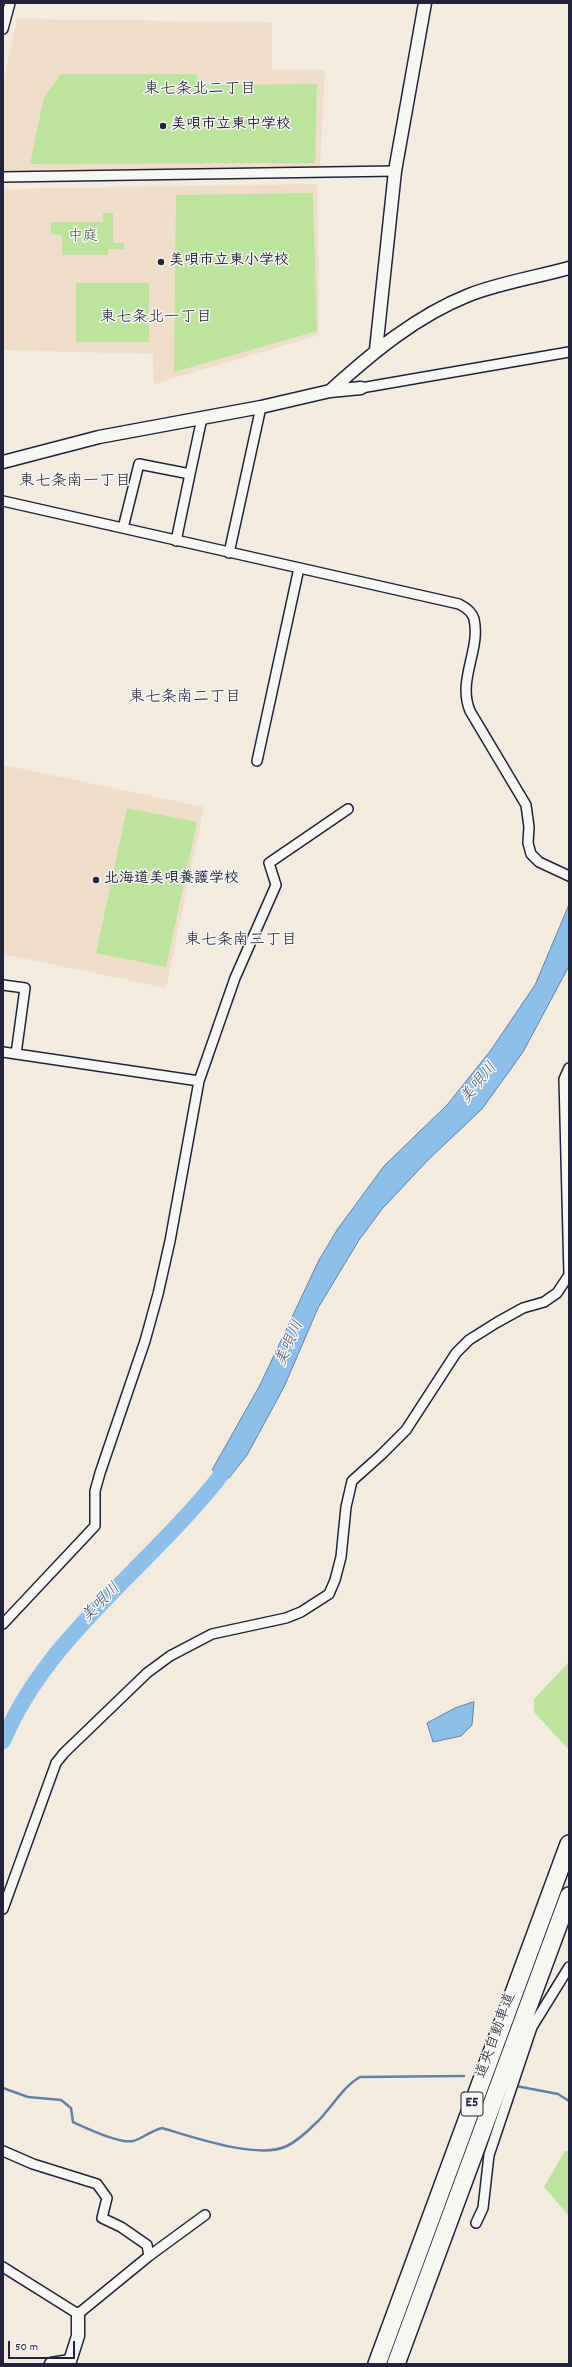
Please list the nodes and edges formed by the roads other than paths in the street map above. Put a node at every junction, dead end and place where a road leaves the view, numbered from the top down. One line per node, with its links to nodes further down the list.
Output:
1 (10, 3): 3 (street)
2 (425, 3): 4 (street)
3 (3, 29)
4 (395, 171): 5 (street); 7 (street)
5 (3, 177)
6 (569, 268): 7 (street)
7 (376, 350): 10 (street)
8 (569, 352): 9 (street)
9 (361, 388): 10 (street)
10 (330, 391): 11 (street)
11 (261, 407): 12 (street); 18 (street)
12 (202, 418): 13 (street); 14 (street)
13 (3, 462)
14 (190, 474): 16 (street); 17 (street)
15 (3, 501): 16 (street)
16 (123, 528): 17 (street)
17 (176, 541): 18 (street)
18 (230, 553): 19 (street)
19 (299, 568): 20 (street); 22 (street)
20 (257, 761)
21 (348, 809): 27 (street)
22 (569, 876)
23 (3, 985): 25 (street)
24 (3, 1052): 25 (street)
25 (16, 1054): 27 (street)
26 (569, 1068): 31 (street)
27 (199, 1081): 28 (street)
28 (3, 1624)
29 (569, 1844): 40 (highway, 道央自動車道 / E5)
30 (569, 1896): 41 (highway, 道央自動車道 / E5)
31 (3, 1909)
32 (569, 1968): 35 (street)
33 (3, 2151): 36 (street)
34 (205, 2215): 36 (street)
35 (476, 2223)
36 (149, 2256): 38 (street)
37 (3, 2267): 38 (street)
38 (78, 2314): 39 (street)
39 (51, 2364)
40 (377, 2364)
41 (396, 2364)

